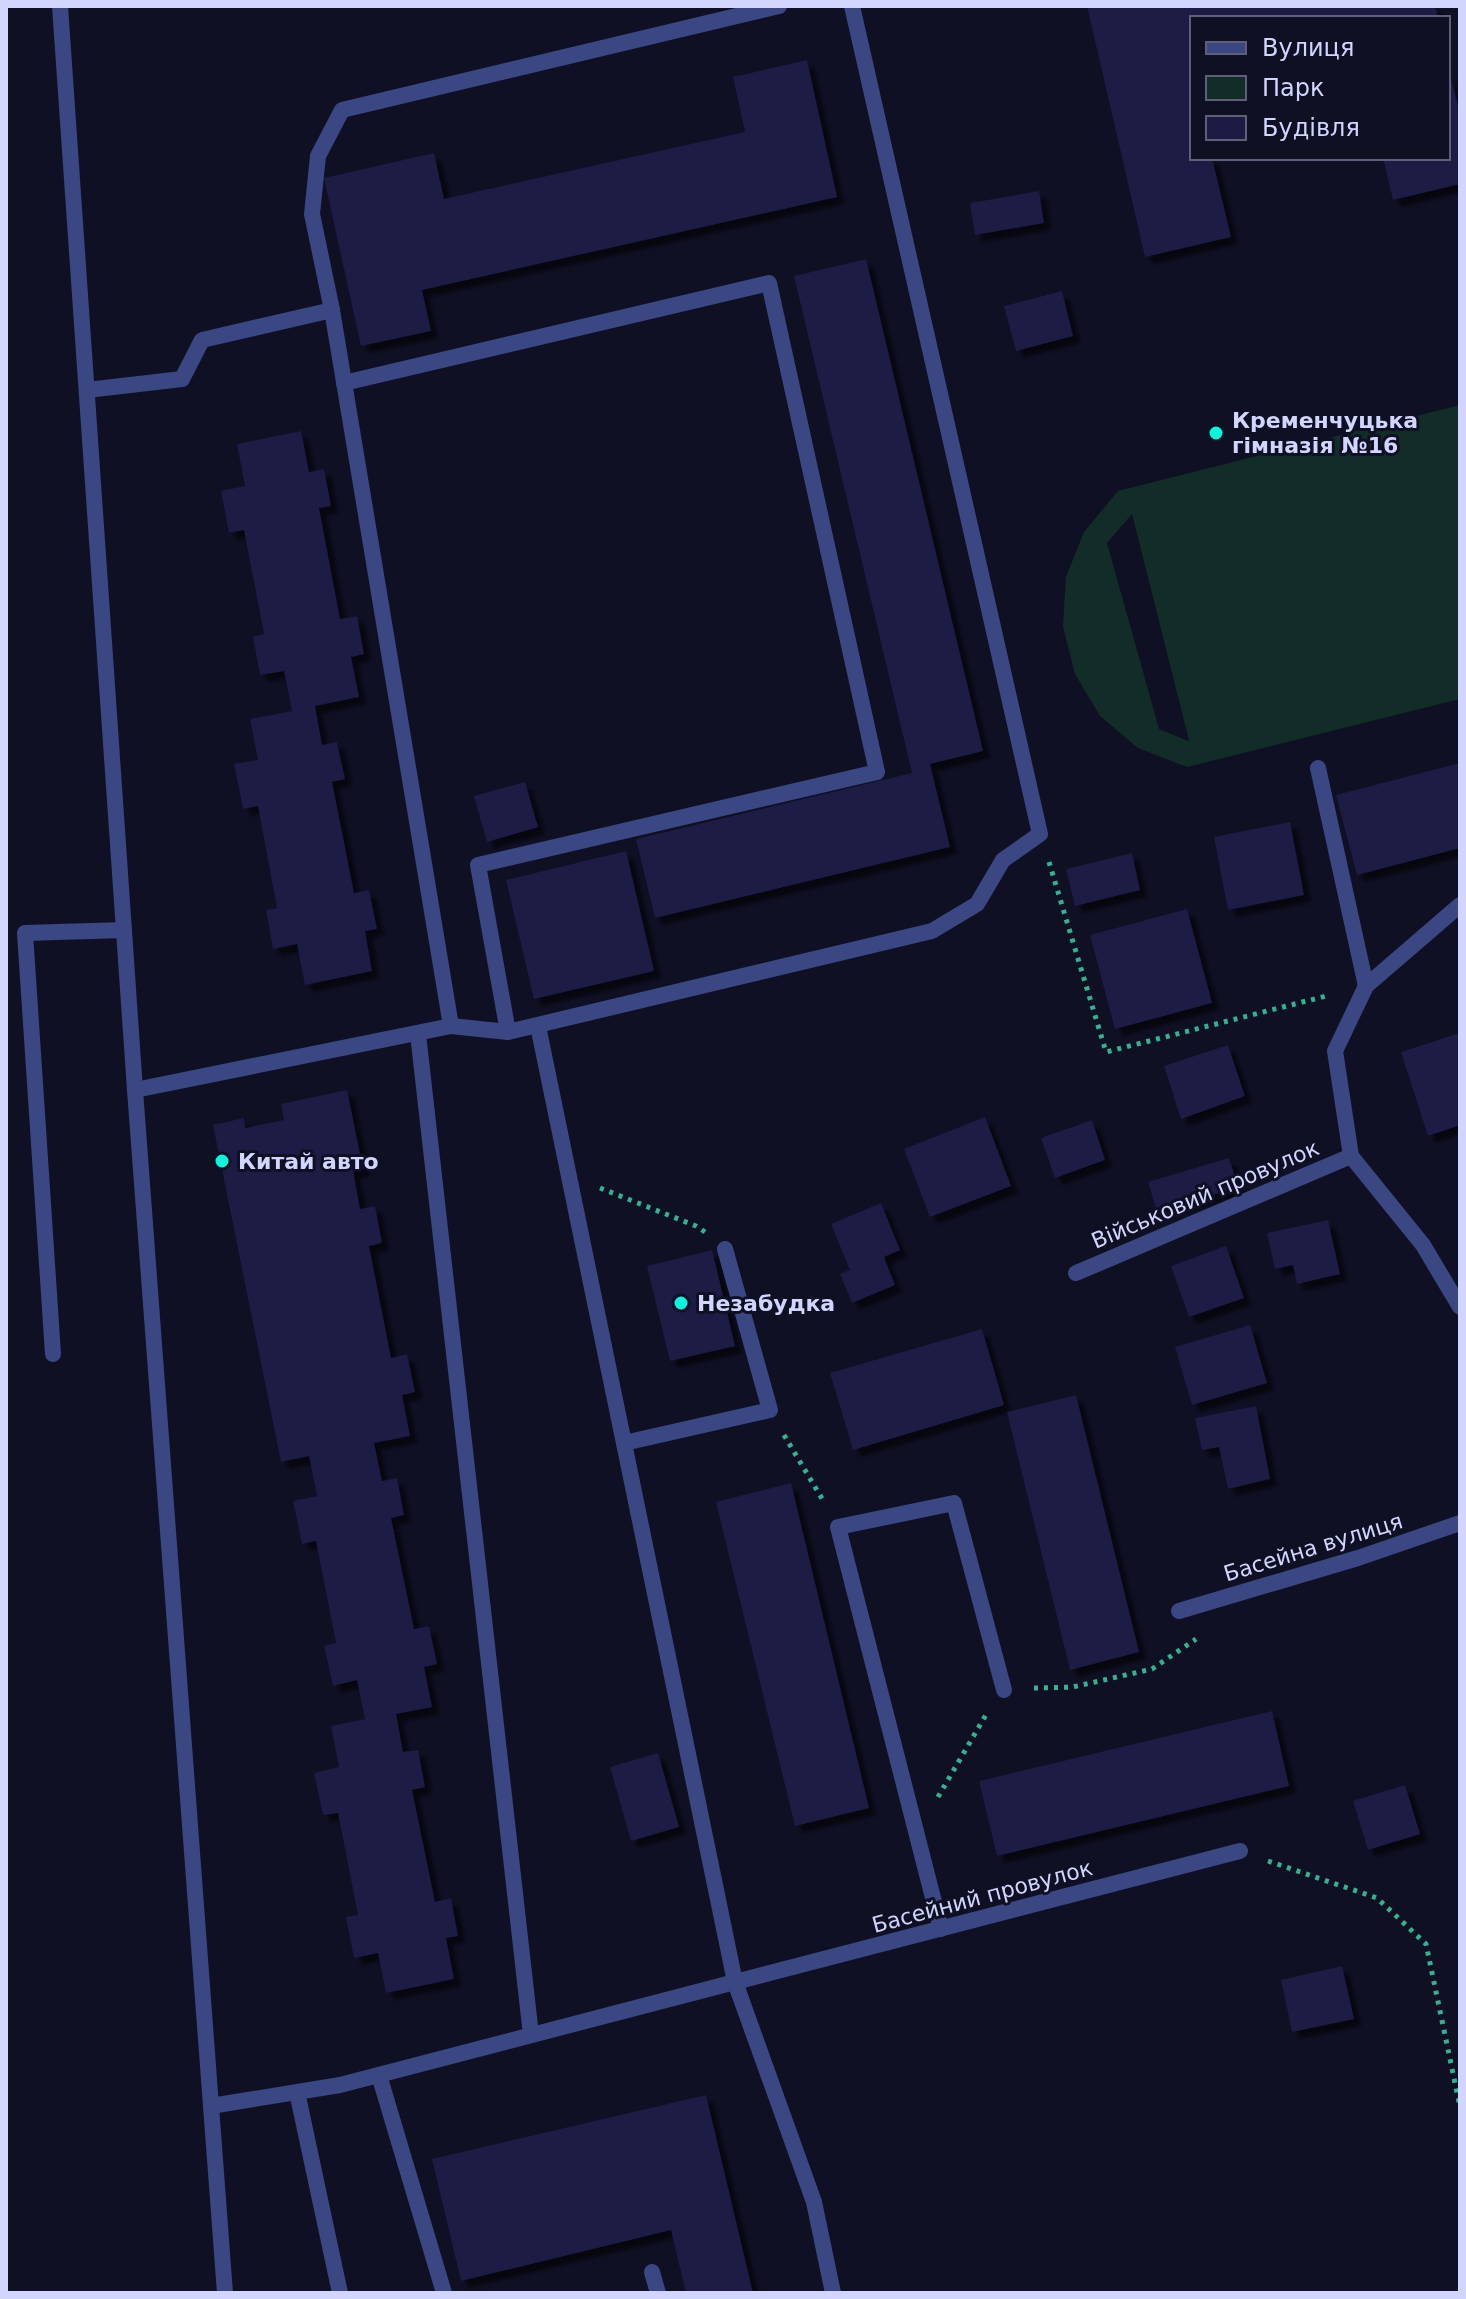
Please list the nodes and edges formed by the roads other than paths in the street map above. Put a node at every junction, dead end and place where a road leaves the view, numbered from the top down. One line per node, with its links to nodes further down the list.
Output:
1 (60, 6): 6 (street)
2 (779, 6): 4 (street)
3 (852, 6): 12 (street)
4 (332, 310): 5 (street); 6 (street)
5 (344, 383): 11 (street); 13 (street)
6 (87, 390): 9 (street)
7 (1318, 768): 10 (street)
8 (1460, 905): 10 (street)
9 (124, 930): 15 (street); 20 (street)
10 (1366, 986): 16 (street)
11 (451, 1026): 13 (street); 14 (street)
12 (538, 1026): 13 (street); 21 (street)
13 (508, 1032)
14 (418, 1034): 15 (street); 28 (street)
15 (135, 1090): 31 (street)
16 (1351, 1156): 18 (street, Військовий провулок); 19 (street)
17 (725, 1249): 21 (street)
18 (1076, 1273)
19 (1460, 1307)
20 (53, 1354)
21 (624, 1443): 27 (street)
22 (1460, 1523): 23 (street, Басейна вулиця)
23 (1179, 1611)
24 (1004, 1690): 26 (street)
25 (1240, 1851): 26 (street, Басейний провулок)
26 (941, 1929): 27 (street, Басейний провулок)
27 (735, 1982): 28 (street, Басейний провулок); 37 (street)
28 (531, 2035): 29 (street, Басейний провулок)
29 (379, 2075): 30 (street, Басейний провулок); 35 (street)
30 (297, 2092): 31 (street, Басейний провулок); 34 (street)
31 (211, 2106): 33 (street)
32 (652, 2272): 36 (street)
33 (225, 2293)
34 (340, 2293)
35 (444, 2293)
36 (658, 2293)
37 (833, 2293)

